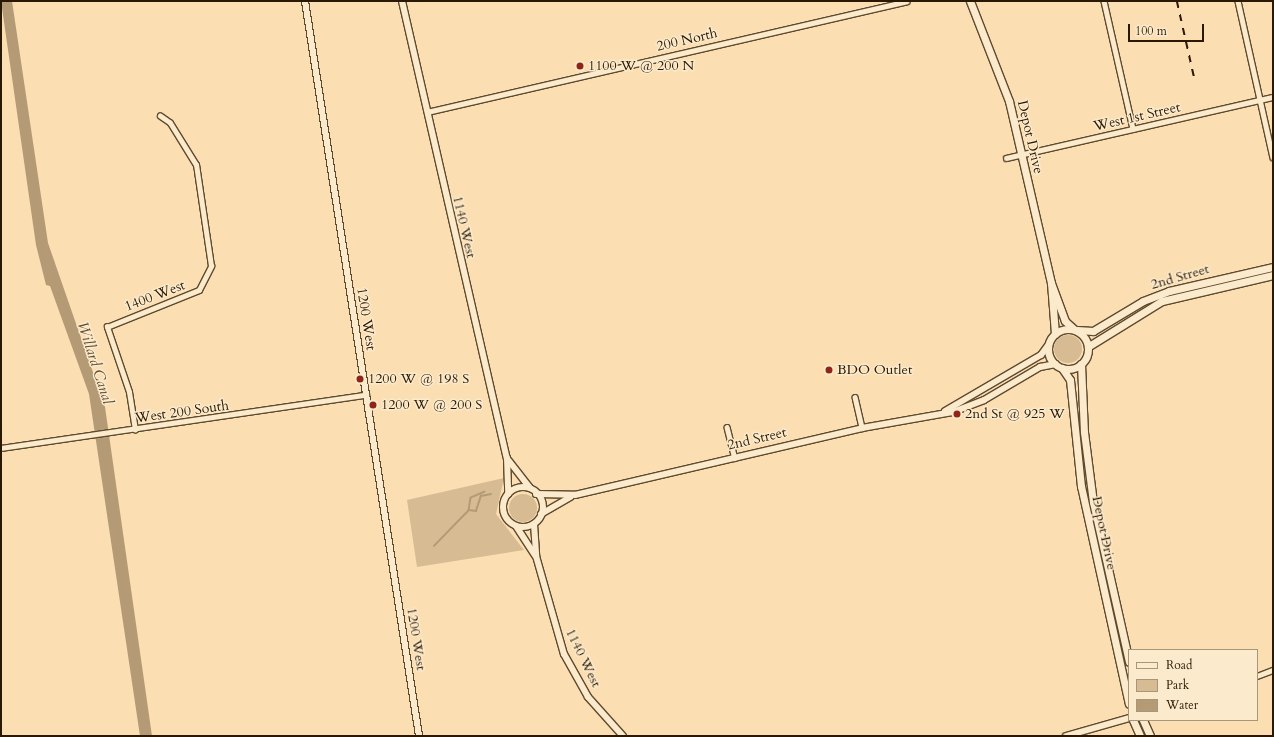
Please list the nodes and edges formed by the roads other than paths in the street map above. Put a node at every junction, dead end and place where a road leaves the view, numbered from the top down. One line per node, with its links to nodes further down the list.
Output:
1 (306, 1): 24 (street, 1200 West)
2 (402, 1): 9 (street, 1140 West)
3 (906, 1): 9 (street, 200 North)
4 (970, 1): 12 (main road, Depot Drive)
5 (1104, 1): 11 (street)
6 (1238, 1): 8 (street)
7 (1273, 97): 8 (street, West 1st Street)
8 (1260, 100): 11 (street, West 1st Street); 13 (street)
9 (428, 112): 31 (street, 1140 West)
10 (160, 116): 29 (street, 1400 West)
11 (1133, 129): 12 (street, West 1st Street)
12 (1021, 154): 14 (street, West 1st Street); 17 (main road, Depot Drive)
13 (1273, 157)
14 (1006, 158)
15 (1273, 267): 18 (main road, 2nd Street)
16 (1273, 276): 21 (main road, 2nd Street)
17 (1051, 283): 18 (main road, Depot Drive); 19 (main road, Depot Drive)
18 (1075, 330): 19 (main road); 21 (main road)
19 (1055, 334): 20 (main road)
20 (1049, 344): 23 (main road); 26 (street, 2nd Street)
21 (1088, 346): 22 (main road)
22 (1081, 364): 23 (main road); 41 (main road, Depot Drive)
23 (1059, 366): 26 (street, 2nd Street); 44 (main road, Depot Drive)
24 (366, 395): 29 (street, West 200 South); 48 (street, 1200 West)
25 (855, 397): 28 (street)
26 (945, 411): 28 (street, 2nd Street)
27 (727, 427): 32 (street)
28 (862, 428): 32 (street, 2nd Street)
29 (135, 430): 30 (street, West 200 South)
30 (1, 448)
31 (507, 458): 33 (street, 1140 West); 34 (street, 1140 West)
32 (734, 458): 36 (street, 2nd Street)
33 (530, 489): 34 (street); 35 (street)
34 (508, 494): 39 (street)
35 (536, 494): 36 (street, 2nd Street); 37 (street)
36 (575, 495): 37 (street, 2nd Street)
37 (541, 514): 38 (street)
38 (534, 524): 39 (street); 40 (street, 1140 West)
39 (516, 526): 40 (street, 1140 West)
40 (536, 556): 49 (street, 1140 West)
41 (1128, 658)
42 (1273, 670): 43 (street)
43 (1258, 676)
44 (1128, 699)
45 (1128, 718): 50 (street)
46 (1133, 721): 51 (main road)
47 (1143, 721): 52 (main road)
48 (419, 736)
49 (623, 736)
50 (1066, 736)
51 (1140, 736)
52 (1150, 736)

